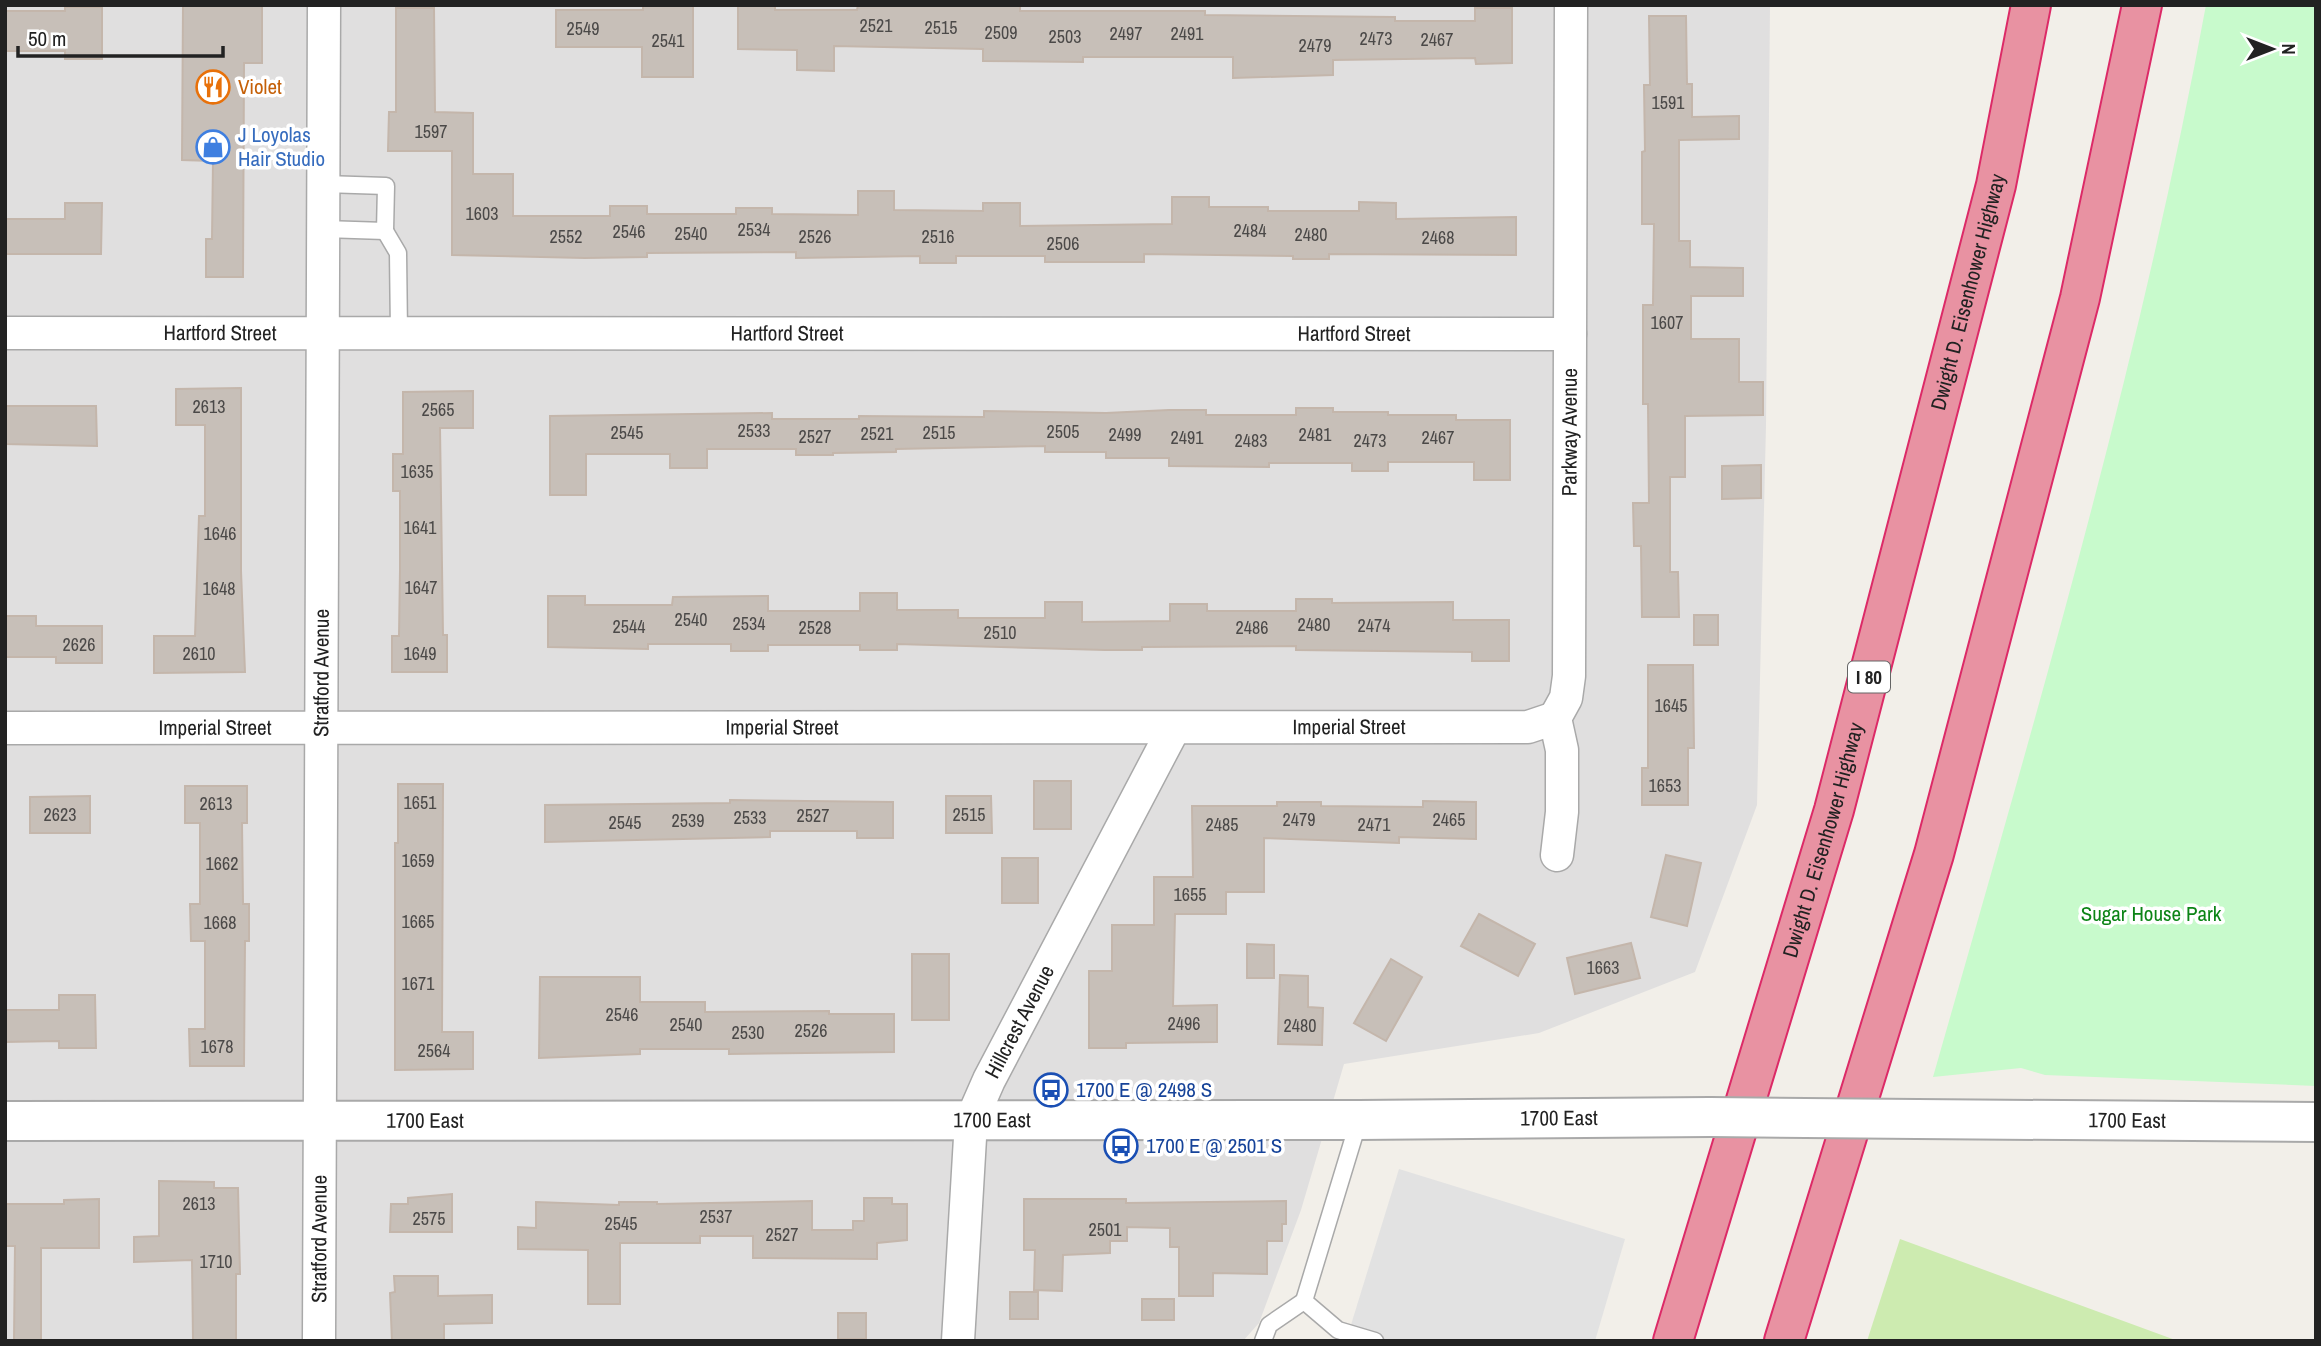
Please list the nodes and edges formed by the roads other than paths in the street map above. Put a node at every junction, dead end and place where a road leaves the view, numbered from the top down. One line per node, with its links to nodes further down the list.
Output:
1 (324, 5): 5 (street, Stratford Avenue)
2 (1571, 5): 11 (street, Parkway Avenue)
3 (2031, 5): 27 (highway, Dwight D. Eisenhower Highway / I 80)
4 (2142, 5): 28 (highway)
5 (324, 184): 6 (street, Stratford Avenue); 7 (lane)
6 (324, 229): 7 (lane); 9 (street, Stratford Avenue)
7 (386, 231): 10 (lane)
8 (5, 333): 9 (street, Hartford Street)
9 (323, 333): 10 (street, Hartford Street); 14 (street, Stratford Avenue)
10 (399, 333): 11 (street, Hartford Street)
11 (1570, 334): 12 (street, Parkway Avenue)
12 (1555, 718): 15 (street, Imperial Street); 16 (street)
13 (5, 727): 14 (street, Imperial Street)
14 (323, 728): 15 (street, Imperial Street); 19 (street, Stratford Avenue)
15 (1174, 728): 20 (street, Hillcrest Avenue)
16 (1557, 855)
17 (1359, 1120): 20 (street, 1700 East); 21 (street, 1700 East, bridge); 22 (lane)
18 (5, 1121): 19 (street, 1700 East)
19 (321, 1121): 20 (street, 1700 East); 23 (street, Stratford Avenue)
20 (971, 1121): 24 (street, Hillcrest Avenue)
21 (2316, 1122)
22 (1304, 1301): 25 (lane); 26 (lane)
23 (319, 1341)
24 (958, 1341)
25 (1263, 1341)
26 (1375, 1341)
27 (1673, 1341)
28 (1784, 1341)

